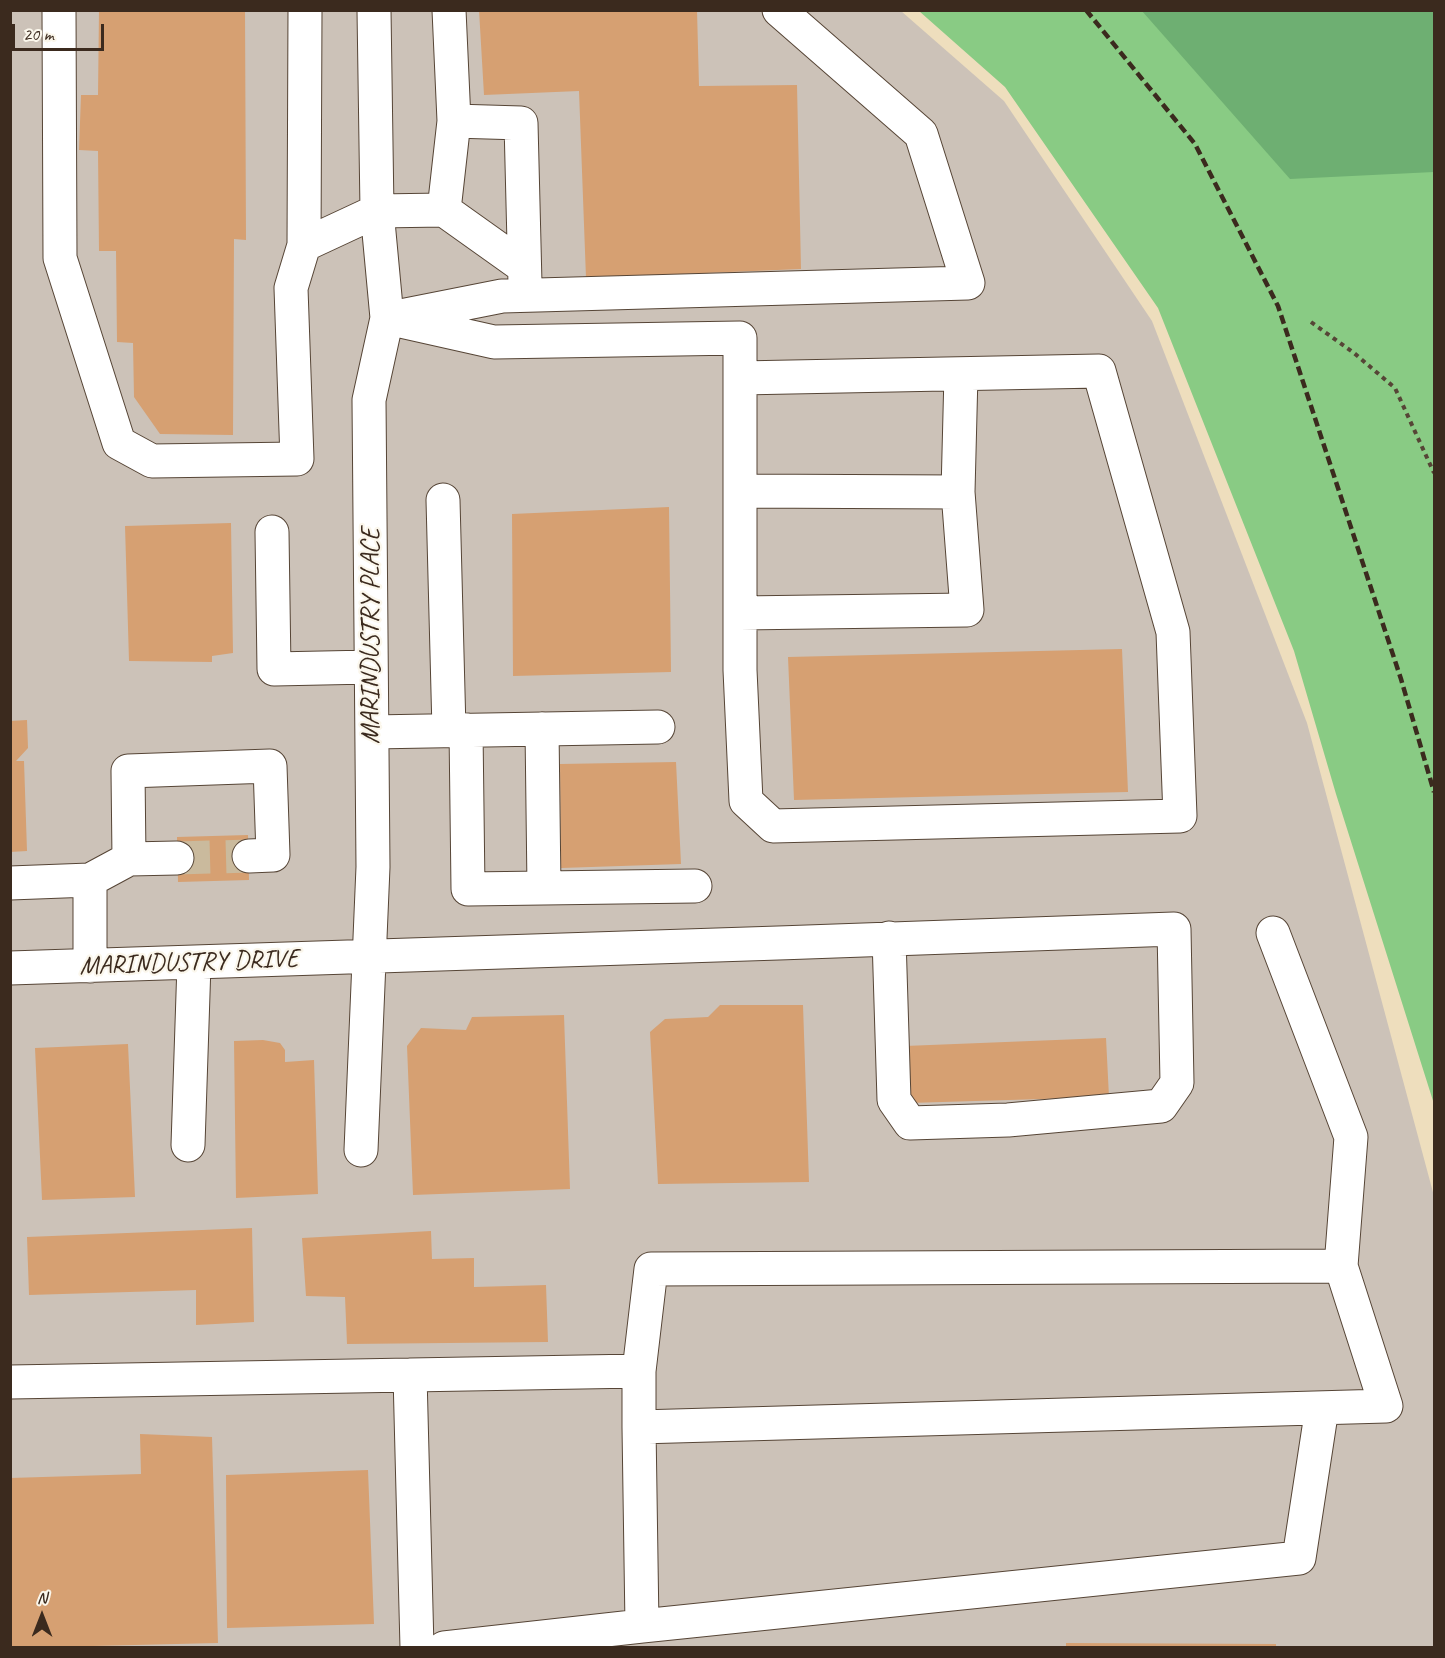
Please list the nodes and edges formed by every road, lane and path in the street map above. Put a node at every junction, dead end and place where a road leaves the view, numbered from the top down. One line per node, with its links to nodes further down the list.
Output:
1 (59, 10): 9 (street)
2 (305, 10): 9 (street)
3 (374, 10): 8 (street, MARINDUSTRY PLACE)
4 (449, 10): 6 (street)
5 (779, 10): 10 (street)
6 (454, 121): 7 (street); 10 (street)
7 (444, 210): 8 (street); 10 (street)
8 (377, 211): 9 (street); 11 (street, MARINDUSTRY PLACE)
9 (304, 245)
10 (525, 281): 11 (street)
11 (387, 318): 14 (street); 21 (street, MARINDUSTRY PLACE)
12 (1311, 322): 15 (path)
13 (960, 374): 14 (street); 17 (street); 20 (street)
14 (740, 378): 16 (street)
15 (1434, 473)
16 (740, 491): 17 (street); 20 (street)
17 (957, 492): 20 (street)
18 (443, 500): 24 (street)
19 (272, 532): 21 (street)
20 (740, 613)
21 (371, 668): 25 (street, MARINDUSTRY PLACE)
22 (658, 727): 23 (street)
23 (542, 729): 24 (street); 32 (street)
24 (457, 730): 25 (street); 32 (street)
25 (372, 732): 35 (street, MARINDUSTRY PLACE)
26 (249, 856): 28 (street)
27 (177, 858): 28 (street)
28 (129, 860): 29 (street)
29 (90, 880): 30 (street); 37 (street)
30 (10, 883)
31 (695, 886): 32 (street)
32 (544, 888)
33 (1273, 933): 41 (street)
34 (889, 938): 34 (street, MARINDUSTRY DRIVE); 35 (street, MARINDUSTRY DRIVE)
35 (368, 956): 36 (street, MARINDUSTRY DRIVE); 40 (street, MARINDUSTRY PLACE)
36 (194, 964): 37 (street, MARINDUSTRY DRIVE); 39 (street)
37 (90, 966): 38 (street, MARINDUSTRY DRIVE)
38 (10, 968)
39 (188, 1145)
40 (361, 1150)
41 (1341, 1266): 42 (street); 45 (street)
42 (639, 1371): 43 (street); 46 (street)
43 (410, 1375): 44 (street); 48 (street)
44 (10, 1382)
45 (1322, 1408): 46 (street); 47 (street)
46 (639, 1427): 47 (street)
47 (642, 1626): 49 (street)
48 (417, 1647)
49 (444, 1647)

